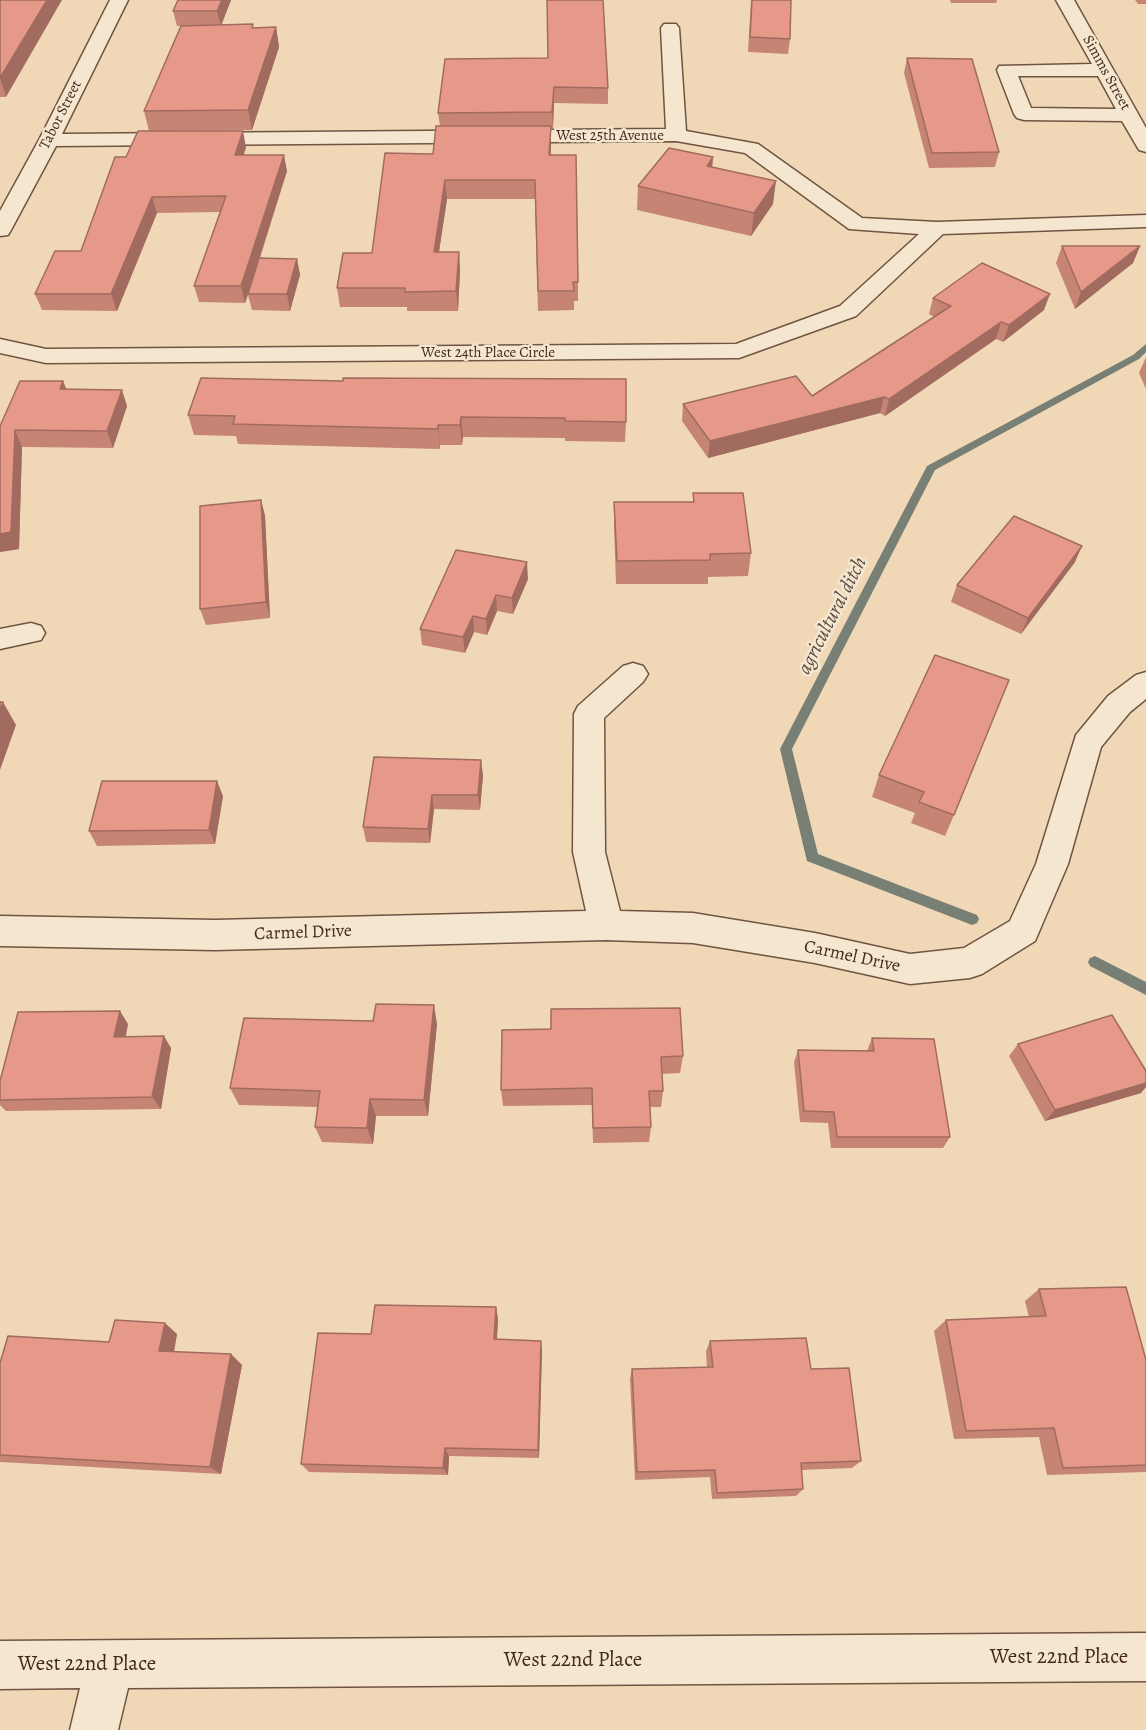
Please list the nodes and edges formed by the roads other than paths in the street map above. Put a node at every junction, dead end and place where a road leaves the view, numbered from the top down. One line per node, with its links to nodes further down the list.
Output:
1 (119, 0): 7 (street, Tabor Street)
2 (1065, 0): 4 (street, Simms Street)
3 (670, 28): 6 (street)
4 (1104, 70): 5 (street, Simms Street); 5 (street)
5 (1129, 115): 8 (street, Simms Street)
6 (676, 135): 7 (street, West 25th Avenue); 10 (street, West 25th Avenue)
7 (49, 140): 11 (street, Tabor Street)
8 (1146, 146)
9 (1146, 221): 10 (street, West 25th Avenue)
10 (937, 228): 12 (street, West 24th Place Circle)
11 (0, 230)
12 (0, 346)
13 (32, 633): 14 (street)
14 (0, 639)
15 (633, 674): 17 (street)
16 (1146, 683): 17 (street, Carmel Drive)
17 (606, 925): 18 (street, Carmel Drive)
18 (0, 931)
19 (1146, 1657): 21 (street, West 22nd Place)
20 (0, 1665): 21 (street, West 22nd Place)
21 (110, 1665): 22 (street)
22 (94, 1730)

